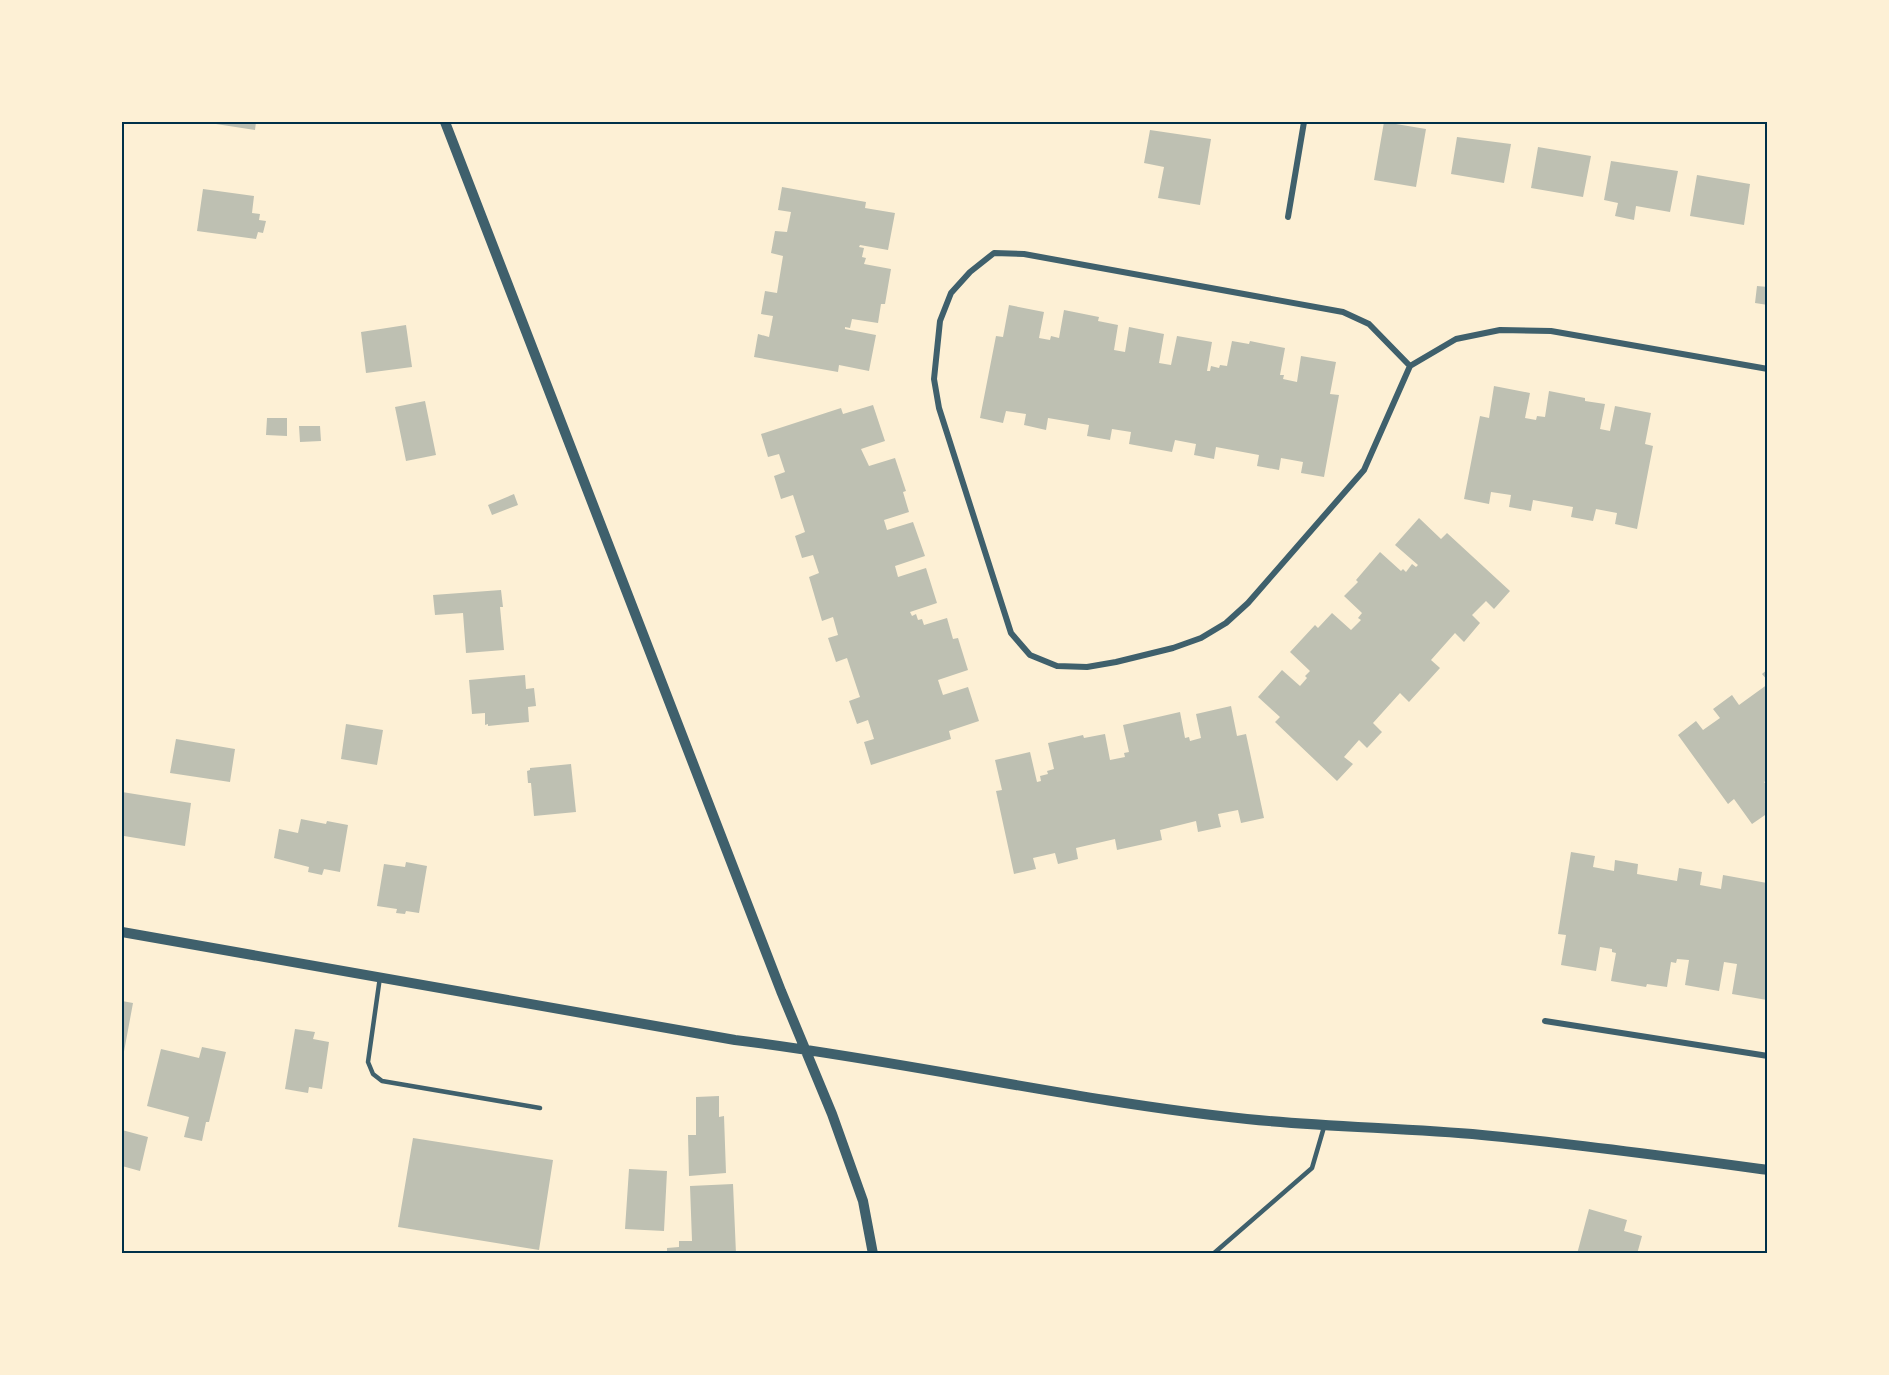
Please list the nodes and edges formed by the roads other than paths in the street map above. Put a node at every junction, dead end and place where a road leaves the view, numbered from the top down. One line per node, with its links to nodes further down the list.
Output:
1 (445, 122): 9 (street)
2 (1304, 122): 3 (street)
3 (1288, 217)
4 (1410, 366): 4 (street); 5 (street)
5 (1767, 369)
6 (122, 932): 7 (street)
7 (380, 977): 9 (street); 11 (lane)
8 (1545, 1021): 10 (street)
9 (806, 1048): 12 (street); 14 (street)
10 (1767, 1056)
11 (540, 1107)
12 (1325, 1124): 13 (street); 15 (lane)
13 (1767, 1170)
14 (873, 1254)
15 (1213, 1254)

